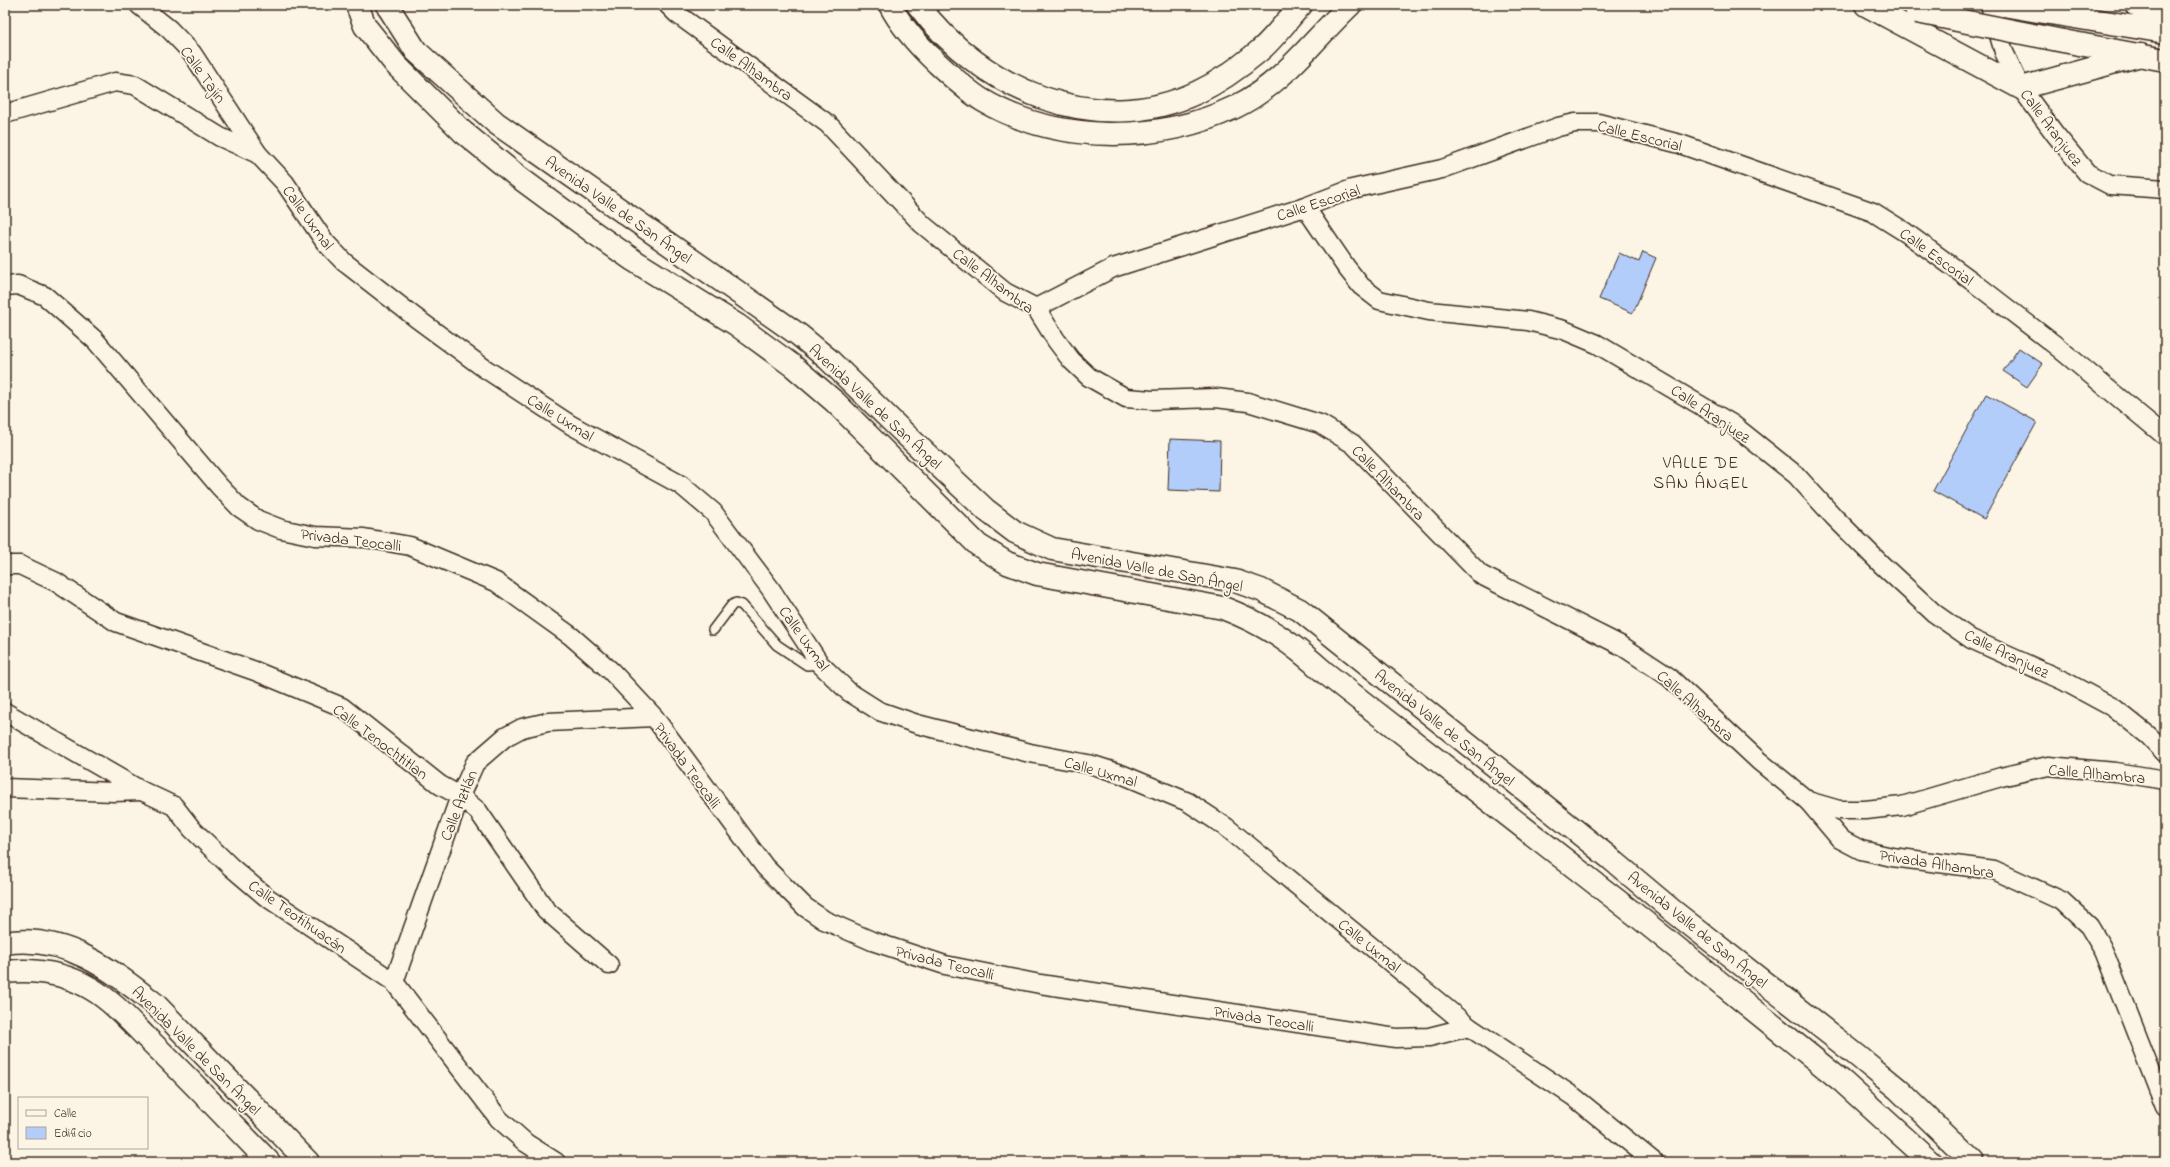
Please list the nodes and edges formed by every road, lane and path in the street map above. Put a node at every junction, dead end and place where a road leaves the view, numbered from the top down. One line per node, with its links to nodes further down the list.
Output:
1 (139, 5): 20 (street, Calle Tajín)
2 (357, 5): 25 (street, Avenida Valle de San Ángel)
3 (387, 5): 21 (street, Avenida Valle de San Ángel)
4 (668, 5): 28 (street, Calle Alhambra)
5 (890, 5): 8 (street)
6 (918, 5): 7 (street)
7 (1301, 5)
8 (1350, 5)
9 (1866, 5): 18 (street)
10 (1873, 5): 16 (street, bridge)
11 (1990, 5): 18 (street, Calle Aranjuez)
12 (2004, 5): 15 (street)
13 (2136, 5): 14 (street)
14 (2165, 18)
15 (2165, 32)
16 (2141, 55): 17 (street); 18 (street)
17 (2165, 60)
18 (2021, 88): 22 (street, Calle Aranjuez)
19 (5, 114): 20 (street, Calle Uxmal)
20 (258, 154): 32 (street, Calle Uxmal)
21 (589, 187): 24 (street, Avenida Valle de San Ángel); 25 (street)
22 (2165, 189)
23 (1305, 207): 28 (street, Calle Escorial); 29 (street, Calle Escorial); 35 (street, Calle Aranjuez)
24 (615, 208): 26 (street); 52 (street, Avenida Valle de San Ángel)
25 (566, 213): 26 (street, Avenida Valle de San Ángel)
26 (593, 232): 51 (street, Avenida Valle de San Ángel)
27 (5, 286): 34 (street, Privada Teocalli)
28 (1036, 308): 40 (street, Calle Alhambra)
29 (2165, 436)
30 (5, 565): 39 (street, Calle Tenochtitlan)
31 (712, 630): 32 (lane)
32 (820, 664): 45 (street, Calle Uxmal)
33 (5, 712): 38 (street, Calle Teotihuacán)
34 (654, 717): 39 (street, Calle Aztlán); 45 (street, Privada Teocalli)
35 (2165, 753)
36 (2165, 780): 40 (street, Calle Alhambra)
37 (5, 788): 38 (street)
38 (142, 791): 44 (street, Calle Teotihuacán)
39 (460, 796): 42 (street, Calle Tenochtitlan); 44 (street, Calle Aztlán)
40 (1808, 801): 46 (street, Privada Alhambra)
41 (5, 943): 48 (street, Avenida Valle de San Ángel)
42 (609, 965)
43 (5, 972): 47 (street, Avenida Valle de San Ángel)
44 (394, 982): 49 (street, Calle Teotihuacán)
45 (1469, 1027): 50 (street, Calle Uxmal)
46 (2165, 1107)
47 (269, 1162)
48 (308, 1162)
49 (556, 1162)
50 (1654, 1162)
51 (1931, 1162)
52 (1973, 1162)

